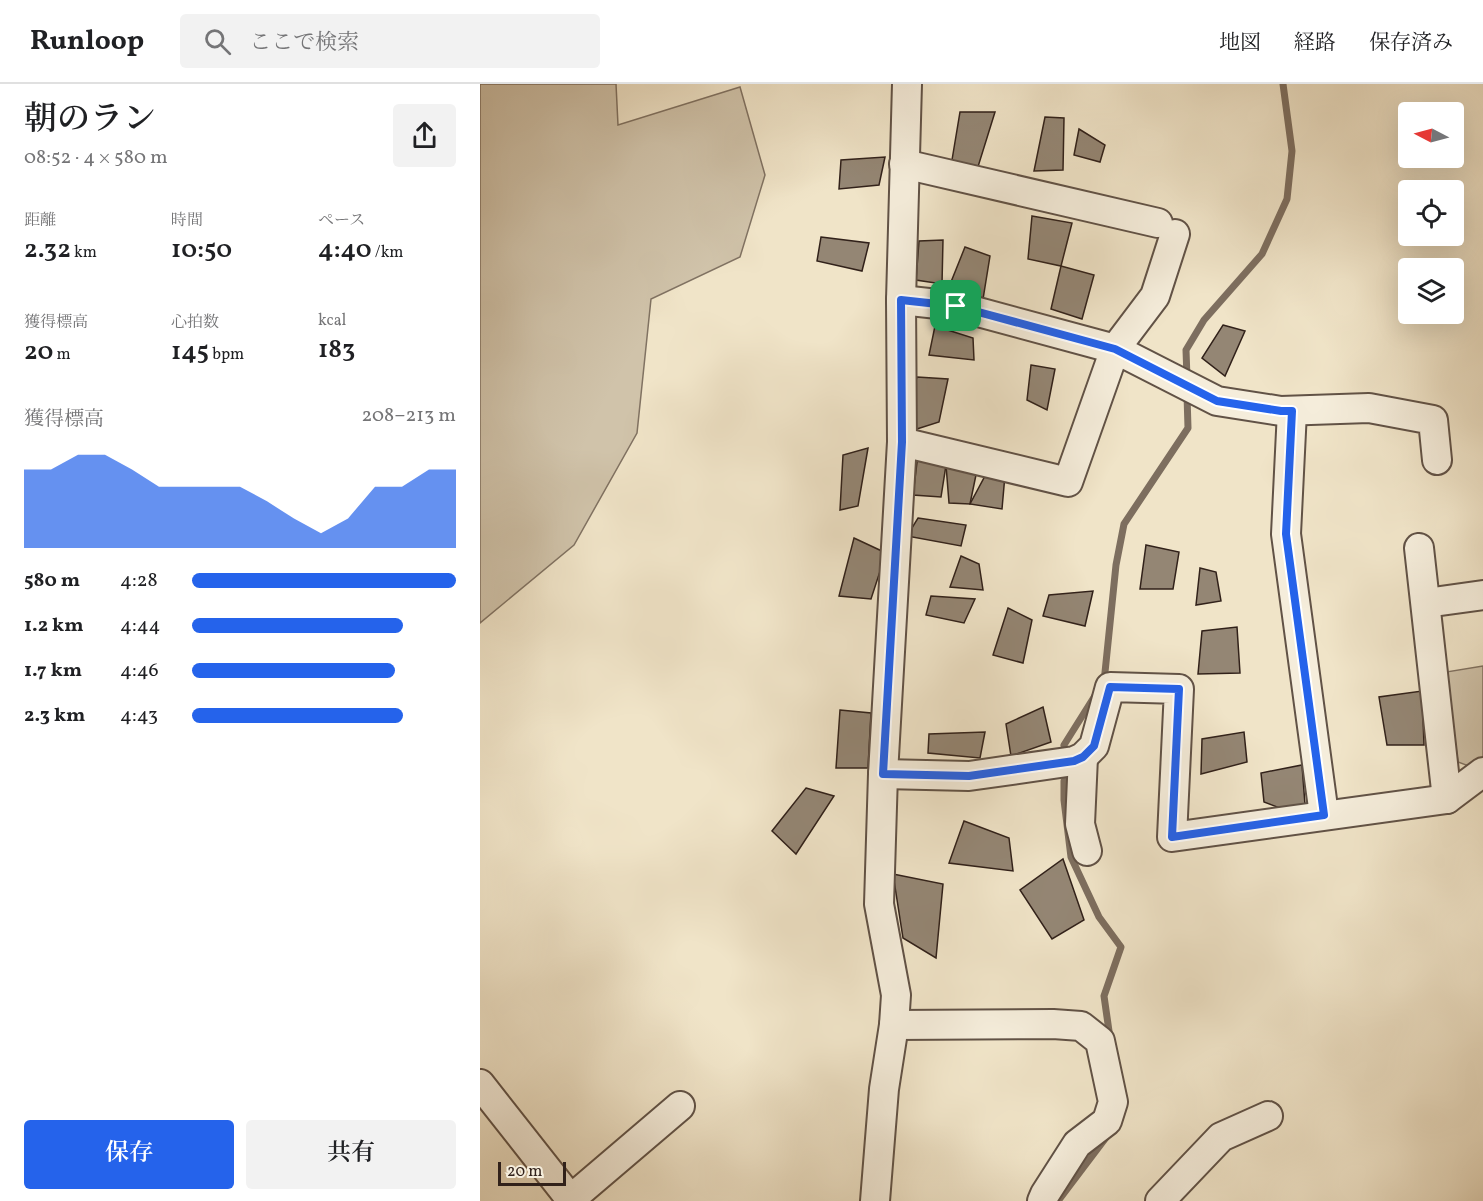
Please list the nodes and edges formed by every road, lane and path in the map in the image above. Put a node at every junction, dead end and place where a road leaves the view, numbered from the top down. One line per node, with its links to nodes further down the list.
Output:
1 (907, 84): 2 (street)
2 (904, 164): 3 (street); 4 (street)
3 (901, 300): 4 (street); 6 (street)
4 (1115, 349): 5 (street); 6 (street)
5 (1292, 411): 7 (street); 15 (street)
6 (902, 442): 13 (street)
7 (1437, 460)
8 (1419, 548): 10 (street)
9 (1483, 595): 10 (street)
10 (1426, 603): 14 (street)
11 (1083, 757): 13 (street); 15 (street); 16 (street)
12 (1483, 772): 14 (street)
13 (883, 774): 17 (street)
14 (1447, 799): 15 (street)
15 (1324, 815)
16 (1087, 851)
17 (894, 1024): 22 (street); 23 (street)
18 (480, 1084): 21 (street)
19 (680, 1106): 21 (street)
20 (1268, 1116): 24 (street)
21 (572, 1200)
22 (875, 1201)
23 (1042, 1201)
24 (1160, 1201)

